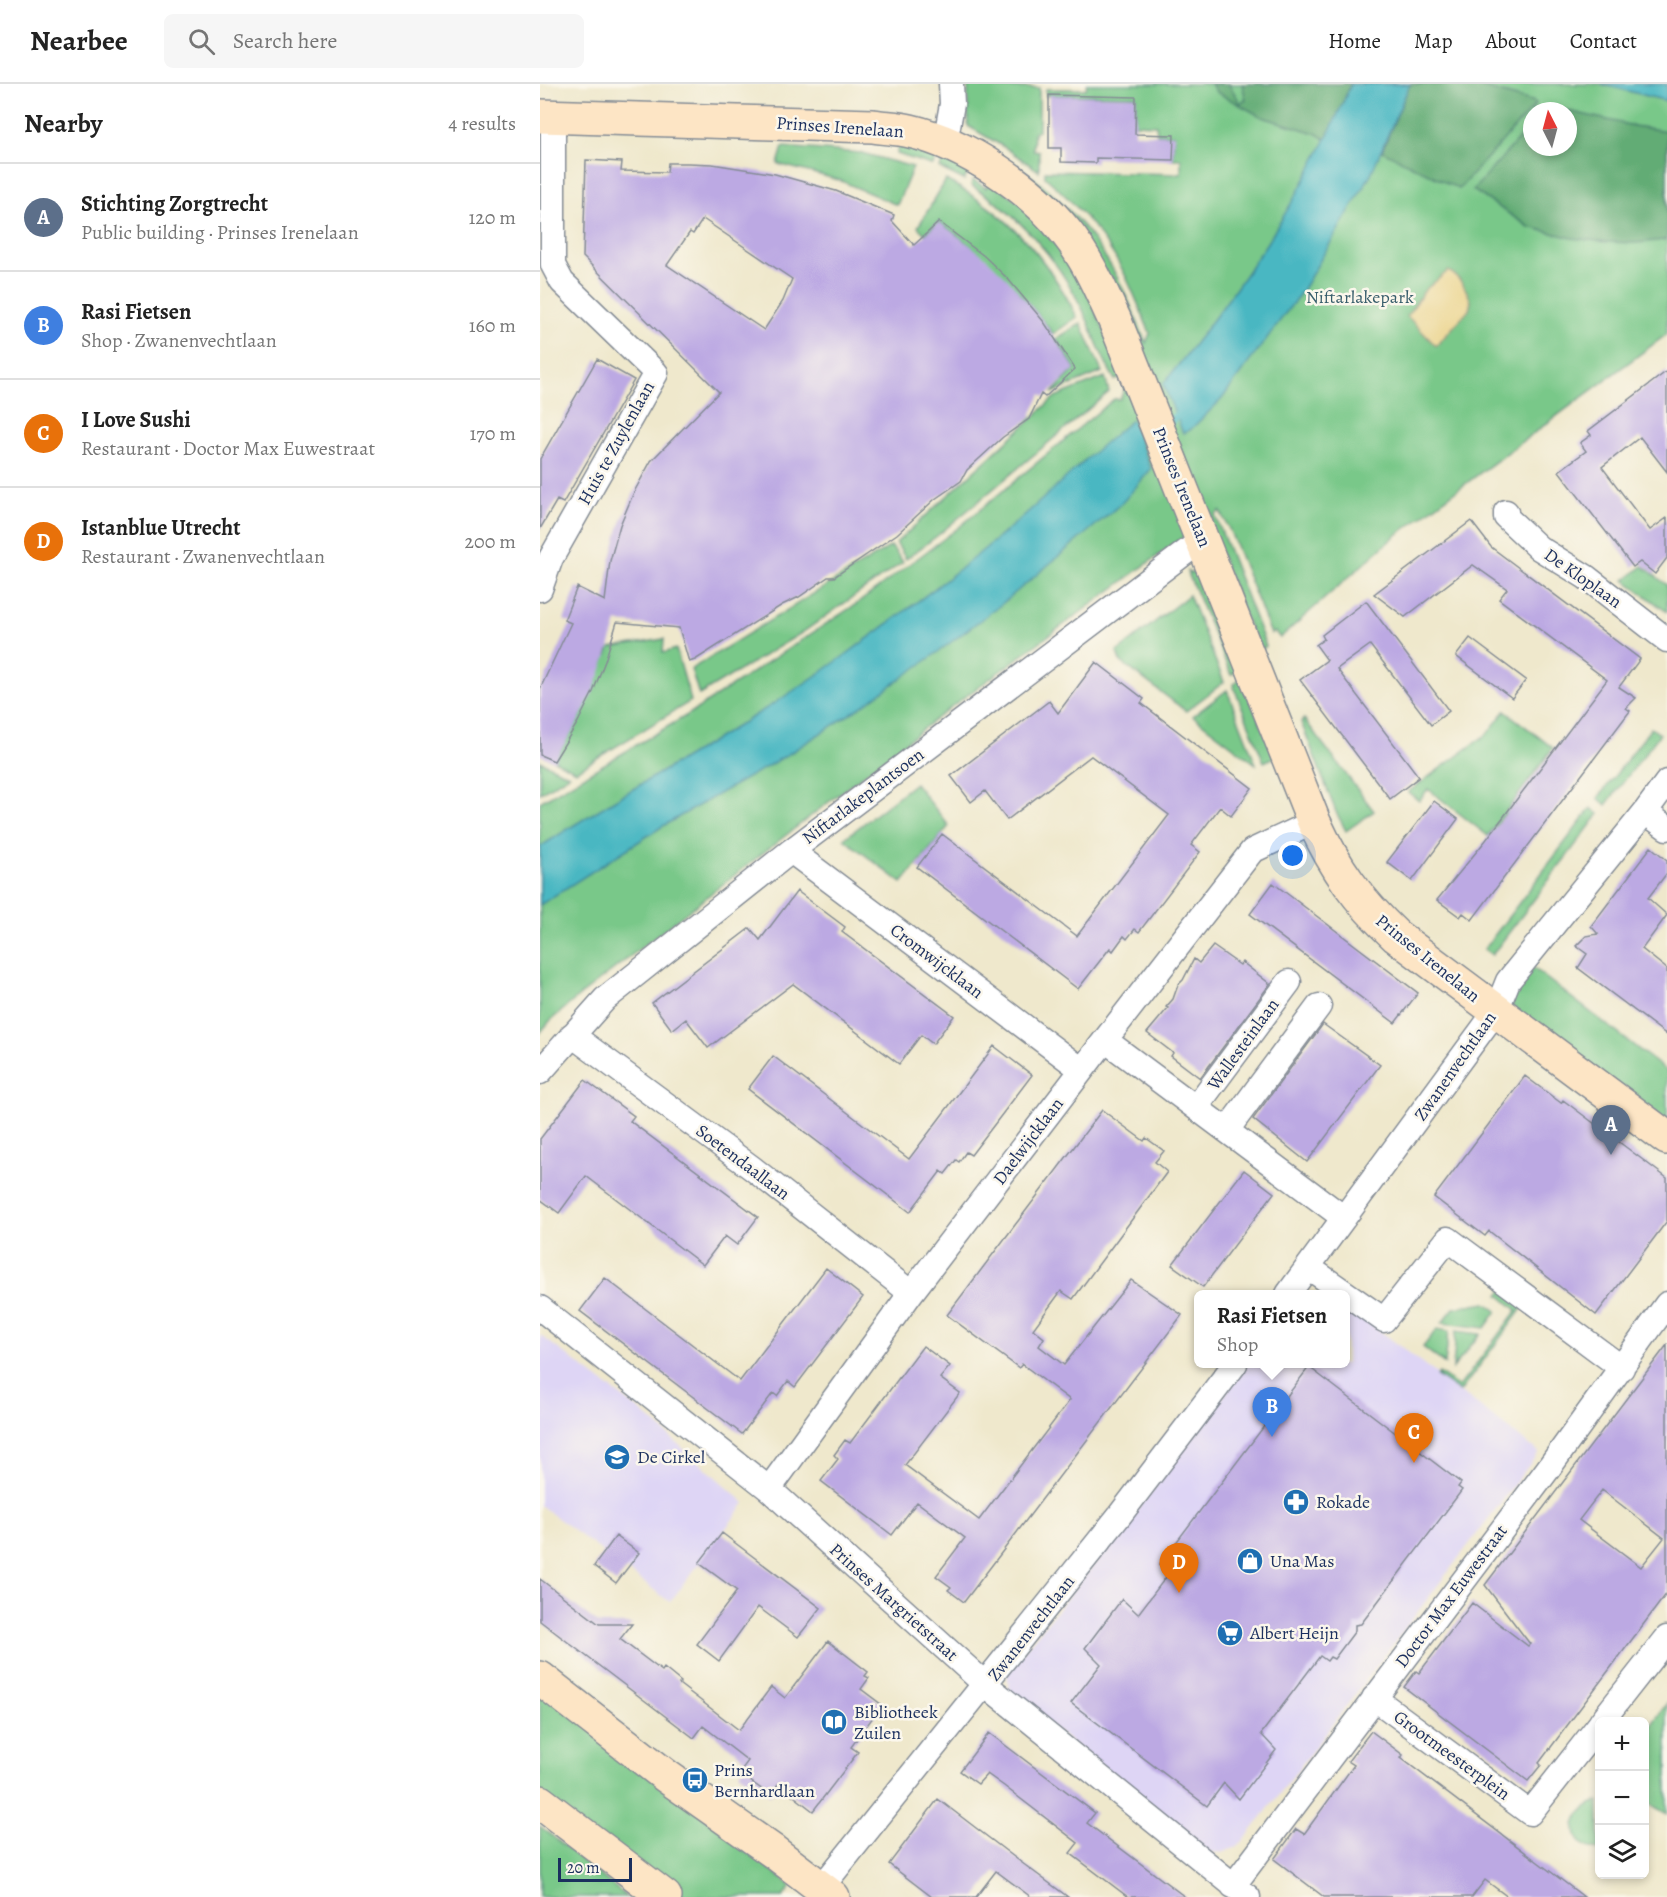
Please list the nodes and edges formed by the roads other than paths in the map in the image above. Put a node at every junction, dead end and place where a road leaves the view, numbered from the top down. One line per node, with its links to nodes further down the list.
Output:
1 (951, 84): 3 (street)
2 (546, 116): 3 (street, Prinses Irenelaan); 4 (street, Huis te Zuylenlaan)
3 (945, 143): 6 (street, Prinses Irenelaan)
4 (546, 265): 7 (street, Huis te Zuylenlaan)
5 (1506, 513): 8 (street, De Kloplaan)
6 (1203, 539): 11 (street, Prinses Irenelaan); 13 (street, Niftarlakeplantsoen)
7 (540, 589)
8 (1667, 640)
9 (1667, 782): 10 (street, Zwanenvechtlaan)
10 (1645, 812): 12 (street); 16 (street, Zwanenvechtlaan)
11 (1314, 822): 16 (street, Prinses Irenelaan); 18 (street, Daelwijcklaan)
12 (1667, 828)
13 (791, 851): 17 (street, Niftarlakeplantsoen); 19 (street, Cromwijcklaan)
14 (1289, 982): 21 (street, Wallesteinlaan)
15 (1319, 1006): 22 (street, Wallesteinlaan)
16 (1496, 1011): 23 (street, Prinses Irenelaan); 24 (street, Zwanenvechtlaan)
17 (572, 1035): 20 (street, Niftarlakeplantsoen); 28 (street, Soetendaallaan)
18 (1105, 1040): 19 (street, Daelwijcklaan); 21 (street, Wallesteinlaan)
19 (1082, 1070): 28 (street, Daelwijcklaan)
20 (540, 1072)
21 (1196, 1107): 22 (street, Wallesteinlaan)
22 (1227, 1130): 24 (street, Wallesteinlaan)
23 (1667, 1138)
24 (1344, 1218): 25 (street, Zwanenvechtlaan)
25 (1308, 1267): 26 (street, Zwanenvechtlaan); 27 (street)
26 (1291, 1290)
27 (1341, 1290)
28 (911, 1293): 34 (street, Daelwijcklaan)
29 (1350, 1296): 33 (street)
30 (1667, 1304): 33 (street, Doctor Max Euwestraat)
31 (540, 1308): 34 (street, Prinses Margrietstraat)
32 (1232, 1368): 37 (street, Zwanenvechtlaan)
33 (1622, 1368): 38 (street, Doctor Max Euwestraat)
34 (769, 1489): 37 (street, Prinses Margrietstraat)
35 (1667, 1638): 39 (street)
36 (540, 1678): 43 (street)
37 (986, 1685): 42 (street, Prinses Margrietstraat); 43 (street, Zwanenvechtlaan)
38 (1374, 1698): 40 (street, Grootmeesterplein); 42 (street, Doctor Max Euwestraat)
39 (1605, 1717)
40 (1595, 1729)
41 (540, 1802): 44 (street)
42 (1240, 1892)
43 (823, 1894)
44 (665, 1897)

